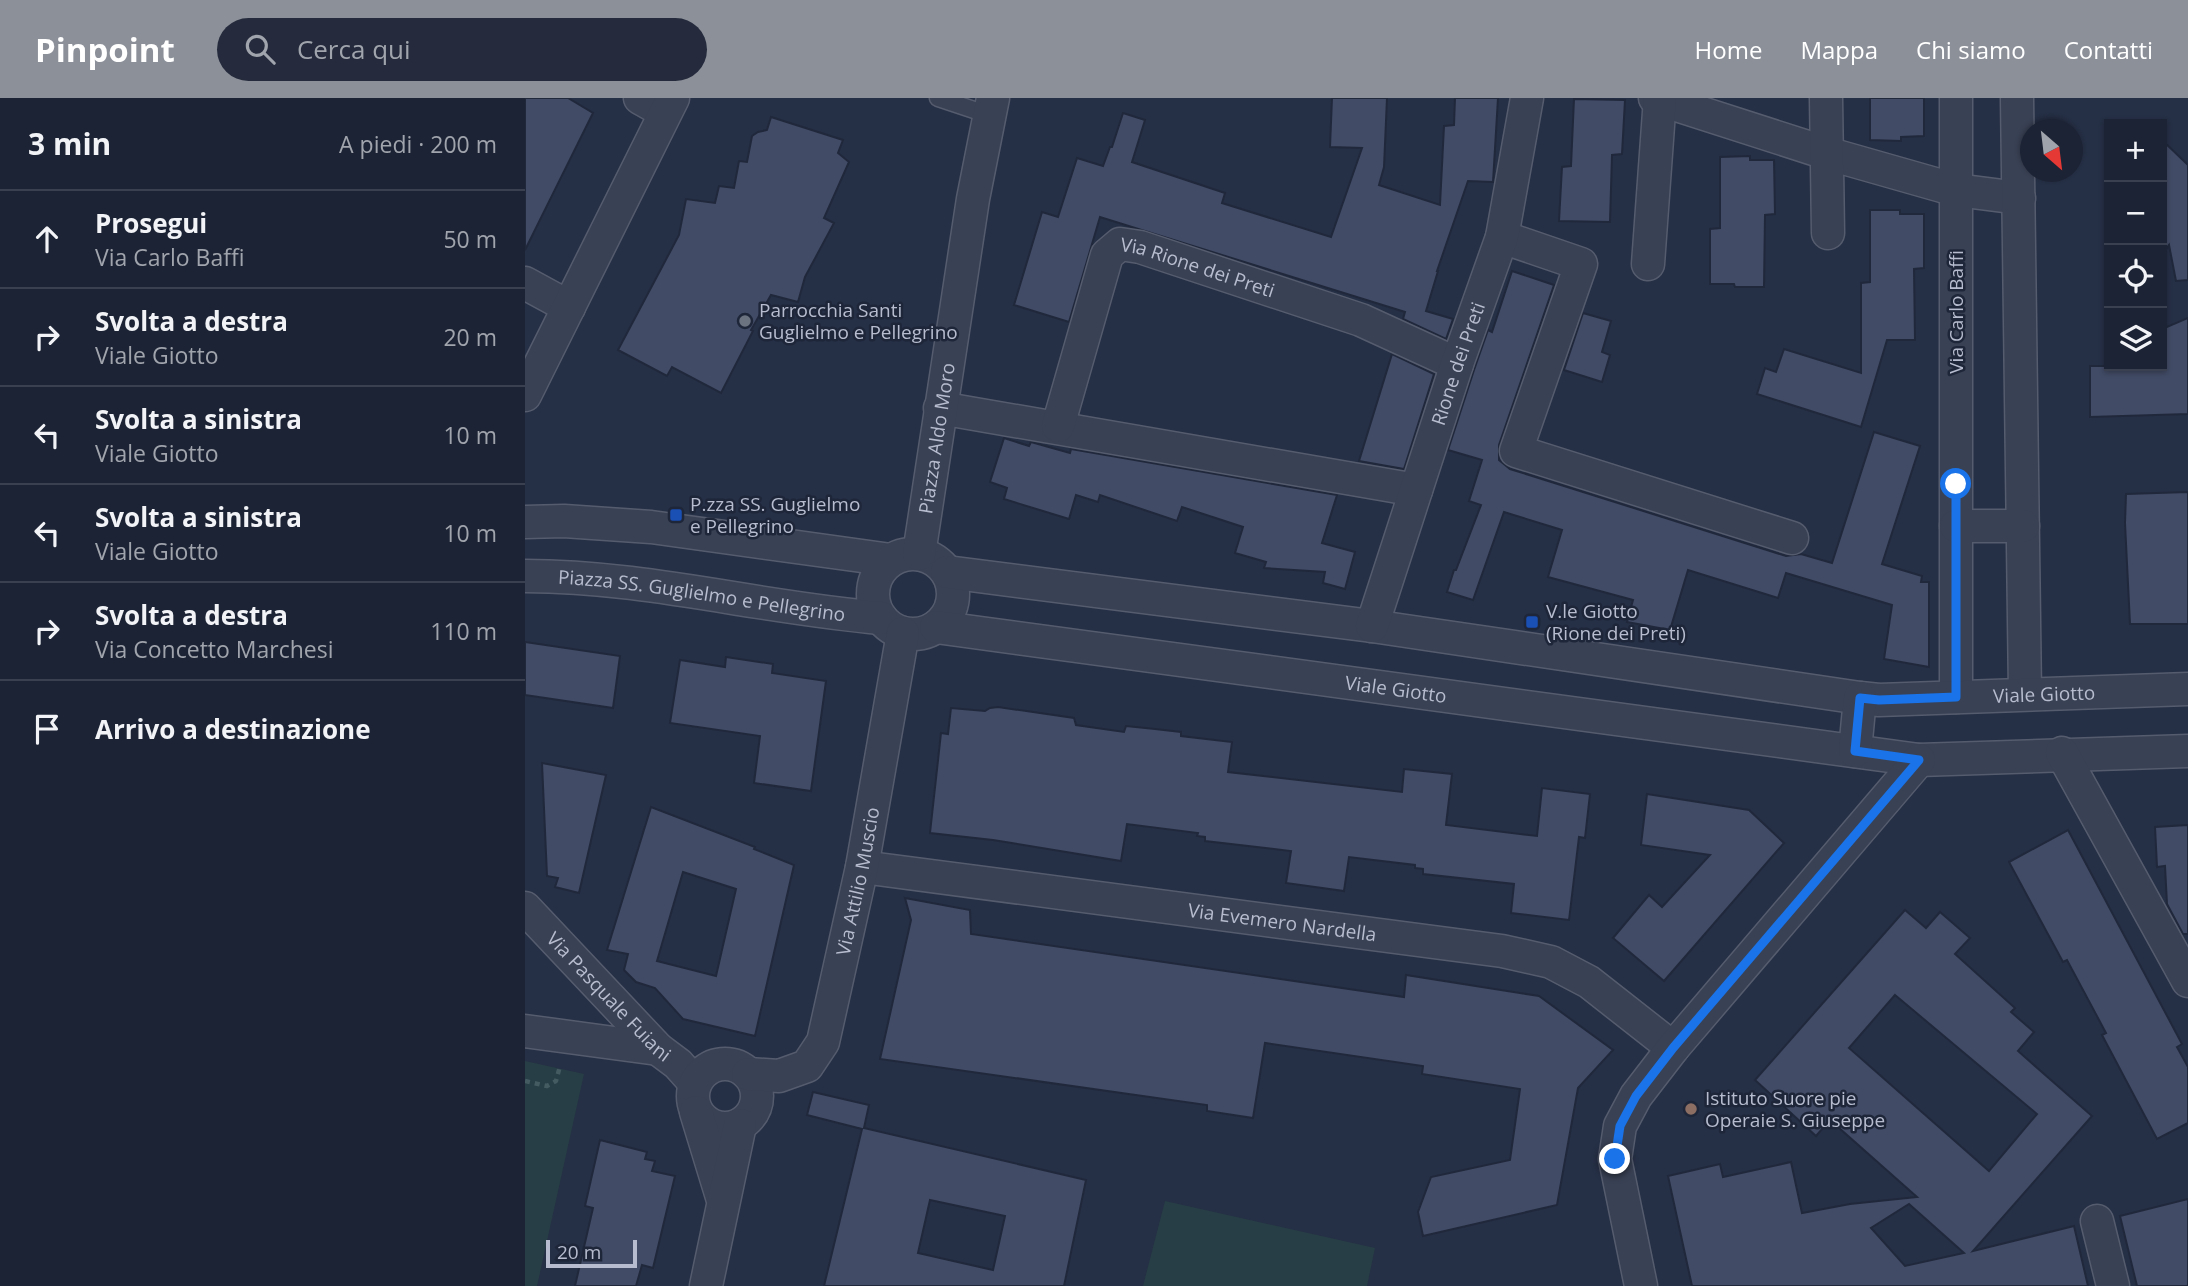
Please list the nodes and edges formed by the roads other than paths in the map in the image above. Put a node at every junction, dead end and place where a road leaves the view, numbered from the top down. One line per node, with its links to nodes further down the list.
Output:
1 (938, 98): 8 (lane, Piazza Aldo Moro)
2 (1527, 98): 13 (street, Rione dei Preti)
3 (1826, 98): 9 (street)
4 (1956, 98): 10 (street, Via Carlo Baffi)
5 (2017, 98): 11 (street)
6 (1658, 99): 9 (street); 14 (street)
7 (660, 103): 16 (street)
8 (991, 107): 19 (street, Piazza Aldo Moro)
9 (1826, 153): 10 (street); 12 (street)
10 (1956, 190): 11 (street); 23 (street, Via Carlo Baffi)
11 (2019, 198): 24 (street)
12 (1828, 233)
13 (1502, 237): 17 (street, Rione dei Preti); 25 (street)
14 (1648, 264)
15 (525, 283): 16 (street)
16 (569, 307): 18 (street)
17 (1457, 363): 20 (street, Via Rione dei Preti); 21 (street, Rione dei Preti)
18 (525, 395)
19 (940, 408): 20 (street); 26 (street, Piazza Aldo Moro)
20 (1058, 426): 21 (street)
21 (1416, 490): 30 (street, Rione dei Preti)
22 (525, 522): 26 (street)
23 (1956, 526): 24 (street); 34 (street, Via Carlo Baffi)
24 (2023, 526): 33 (street)
25 (1792, 538)
26 (905, 557): 27 (street); 29 (street)
27 (947, 572): 30 (street, Viale Giotto); 31 (street)
28 (525, 576): 29 (street, Piazza SS. Guglielmo e Pellegrino)
29 (892, 626): 31 (street); 40 (street, Via Attilio Muscio)
30 (1371, 626): 35 (street, Viale Giotto)
31 (936, 627): 36 (street, Viale Giotto)
32 (2188, 690): 33 (street, Viale Giotto)
33 (2025, 694): 34 (street, Viale Giotto)
34 (1956, 697): 35 (street, Viale Giotto)
35 (1860, 698): 36 (street)
36 (1855, 751): 39 (street, Viale Giotto)
37 (2188, 751): 38 (street, Viale Giotto)
38 (2062, 753): 39 (street, Viale Giotto); 42 (street)
39 (1919, 760): 44 (street)
40 (862, 867): 44 (street, Via Evemero Nardella); 46 (street, Via Attilio Muscio)
41 (525, 908): 45 (street, Via Pasquale Fuiani)
42 (2188, 981)
43 (525, 1031): 45 (street)
44 (1673, 1048): 52 (street)
45 (658, 1049): 47 (street, Via Pasquale Fuiani)
46 (748, 1074): 47 (street); 48 (street)
47 (696, 1097): 48 (street); 49 (street, Via Pasquale Fuiani)
48 (740, 1125): 49 (street)
49 (723, 1200): 51 (street, Via Pasquale Fuiani)
50 (2097, 1221): 53 (street)
51 (706, 1286)
52 (1641, 1286)
53 (2113, 1286)

